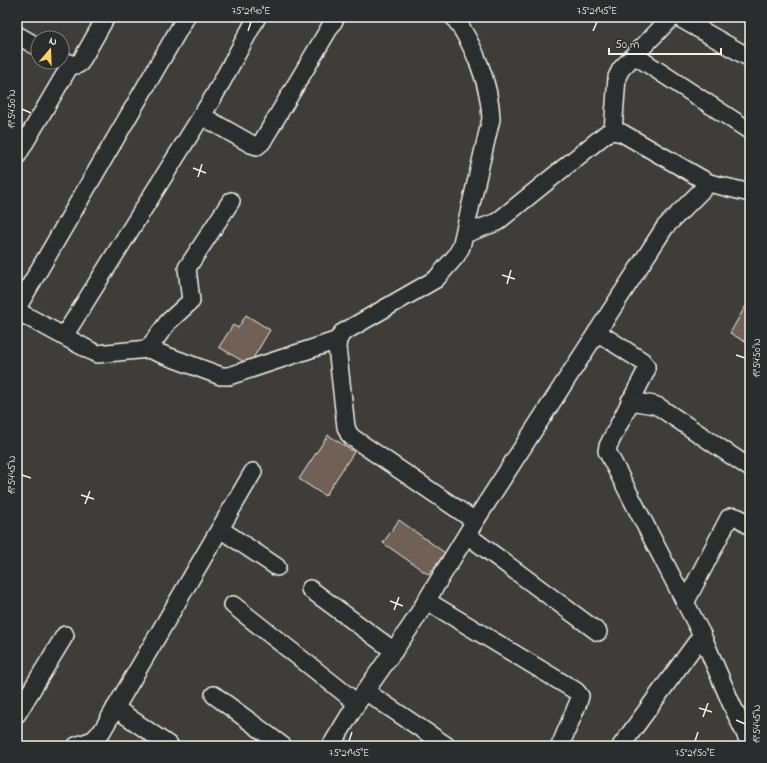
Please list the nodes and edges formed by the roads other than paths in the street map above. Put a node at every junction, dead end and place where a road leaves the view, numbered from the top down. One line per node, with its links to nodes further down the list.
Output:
1 (106, 17): 12 (street)
2 (186, 17): 22 (street)
3 (257, 17): 14 (street)
4 (336, 17): 14 (street)
5 (454, 17): 21 (street)
6 (672, 17): 10 (street)
7 (678, 17): 11 (street)
8 (17, 35): 9 (street)
9 (30, 42)
10 (634, 55): 15 (street); 16 (street)
11 (750, 58)
12 (70, 63)
13 (63, 70): 17 (street)
14 (202, 116): 25 (street)
15 (750, 130)
16 (613, 131): 18 (street); 21 (street)
17 (17, 156)
18 (709, 183): 19 (street); 24 (street)
19 (750, 193)
20 (230, 201): 27 (street)
21 (465, 234): 26 (street)
22 (17, 308)
23 (17, 311): 25 (street)
24 (597, 332): 28 (street); 32 (street)
25 (64, 336): 27 (street)
26 (338, 340): 27 (street); 32 (street)
27 (148, 349)
28 (630, 402): 29 (street); 37 (street)
29 (750, 468)
30 (253, 472): 33 (street)
31 (750, 526): 37 (street)
32 (471, 528): 36 (street); 39 (street)
33 (220, 529): 34 (street); 45 (street)
34 (277, 566)
35 (310, 589): 42 (street)
36 (427, 601): 42 (street); 53 (street)
37 (685, 602): 41 (street)
38 (233, 605): 44 (street)
39 (598, 632)
40 (65, 635): 46 (street)
41 (702, 635): 48 (street); 54 (street)
42 (394, 651): 44 (street)
43 (214, 695): 51 (street)
44 (361, 697): 47 (street); 52 (street)
45 (115, 708): 49 (street); 50 (street)
46 (17, 714)
47 (336, 744)
48 (750, 744)
49 (76, 746)
50 (170, 746)
51 (283, 746)
52 (446, 746)
53 (560, 746)
54 (621, 746)

